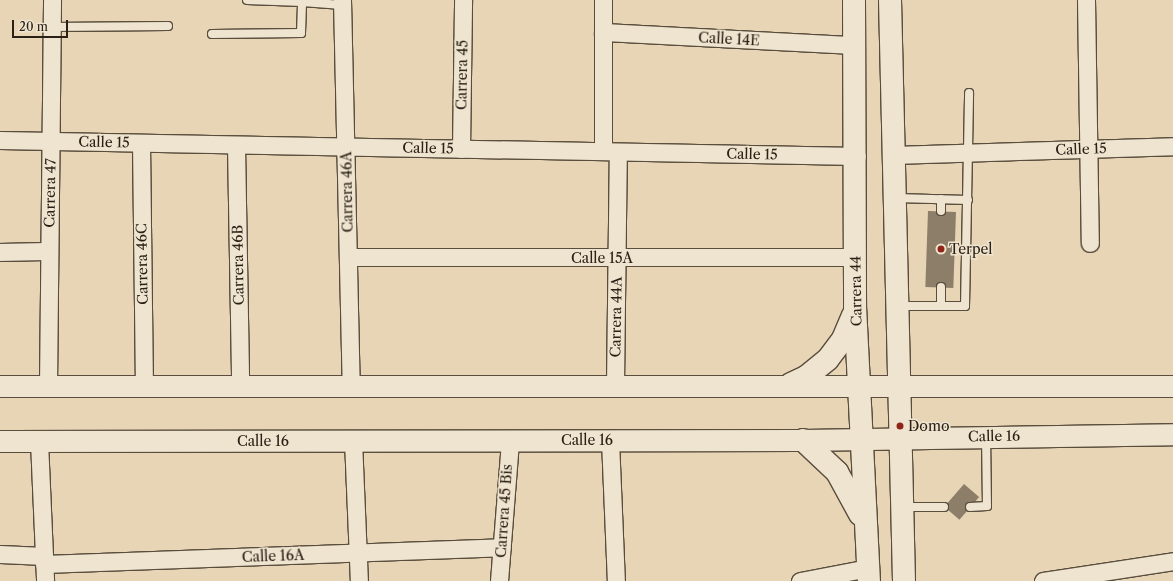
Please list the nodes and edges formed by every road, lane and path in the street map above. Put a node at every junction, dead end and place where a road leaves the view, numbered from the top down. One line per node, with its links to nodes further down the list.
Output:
1 (52, 0): 11 (street, Carrera 47)
2 (247, 0): 8 (lane)
3 (463, 0): 22 (street, Carrera 45)
4 (603, 0): 12 (street, Carrera 44A)
5 (854, 0): 14 (main road, Carrera 44)
6 (890, 0): 26 (main road)
7 (1086, 0): 23 (street)
8 (302, 1): 9 (lane); 13 (lane)
9 (342, 2): 21 (street, Carrera 46A)
10 (168, 26): 11 (lane)
11 (52, 27): 17 (street, Carrera 47)
12 (603, 32): 14 (street, Calle 14E); 24 (street, Carrera 44A)
13 (212, 34)
14 (855, 45): 27 (main road, Carrera 44)
15 (969, 93): 25 (lane)
16 (0, 140): 17 (street, Calle 15)
17 (51, 141): 18 (street, Calle 15); 33 (street, Carrera 47)
18 (141, 143): 19 (street, Calle 15); 50 (street, Carrera 46C)
19 (236, 145): 21 (street, Calle 15); 44 (street, Carrera 46B)
20 (1173, 146): 23 (street, Calle 15)
21 (346, 147): 22 (street, Calle 15); 35 (street, Carrera 46A)
22 (461, 149): 24 (street, Calle 15)
23 (1088, 149): 25 (street, Calle 15); 32 (street)
24 (611, 152): 27 (street, Calle 15); 37 (street, Carrera 44A)
25 (967, 153): 26 (street, Calle 15); 30 (lane)
26 (893, 155): 28 (main road)
27 (856, 156): 36 (main road, Carrera 44)
28 (896, 198): 29 (lane); 41 (main road)
29 (941, 199): 30 (lane); 31 (lane)
30 (968, 200): 39 (lane)
31 (941, 211)
32 (1090, 243)
33 (49, 251): 34 (street); 49 (street, Carrera 47)
34 (0, 252)
35 (348, 257): 37 (street, Calle 15A); 42 (street, Carrera 46A)
36 (855, 257): 37 (street, Calle 15A); 40 (main road, Carrera 44)
37 (617, 258): 45 (street, Carrera 44A)
38 (940, 287): 39 (lane)
39 (941, 305): 41 (lane)
40 (855, 306): 43 (main road); 46 (main road, Carrera 44)
41 (898, 306): 47 (main road)
42 (351, 384): 44 (street); 45 (street)
43 (790, 384): 45 (street); 46 (street)
44 (240, 385): 50 (street)
45 (615, 385)
46 (858, 385): 47 (street); 55 (main road, Carrera 44)
47 (900, 385): 51 (street); 54 (main road)
48 (0, 386): 49 (street)
49 (48, 386): 50 (street)
50 (144, 386)
51 (1173, 386)
52 (1173, 434): 53 (street, Calle 16)
53 (986, 436): 54 (street, Calle 16); 64 (lane)
54 (901, 438): 55 (street, Calle 16); 62 (main road)
55 (861, 439): 59 (street, Calle 16); 65 (main road, Carrera 44)
56 (353, 440): 57 (street, Calle 16); 61 (street, Calle 16); 67 (street)
57 (510, 440): 58 (street, Calle 16); 66 (street, Carrera 45 Bis)
58 (610, 440): 59 (street, Calle 16); 74 (street)
59 (804, 440): 65 (main road)
60 (0, 441): 61 (street, Calle 16)
61 (39, 441): 70 (street)
62 (902, 507): 63 (lane); 76 (main road)
63 (944, 507)
64 (970, 507)
65 (865, 533): 71 (main road, Carrera 44)
66 (502, 547): 67 (street, Calle 16A); 73 (street, Carrera 45 Bis)
67 (358, 553): 70 (street, Calle 16A); 72 (street)
68 (0, 554): 70 (street, Calle 16A)
69 (1173, 561): 77 (street)
70 (44, 567)
71 (869, 575): 75 (street)
72 (359, 581)
73 (499, 581)
74 (616, 581)
75 (800, 581)
76 (904, 581)
77 (1043, 581)

